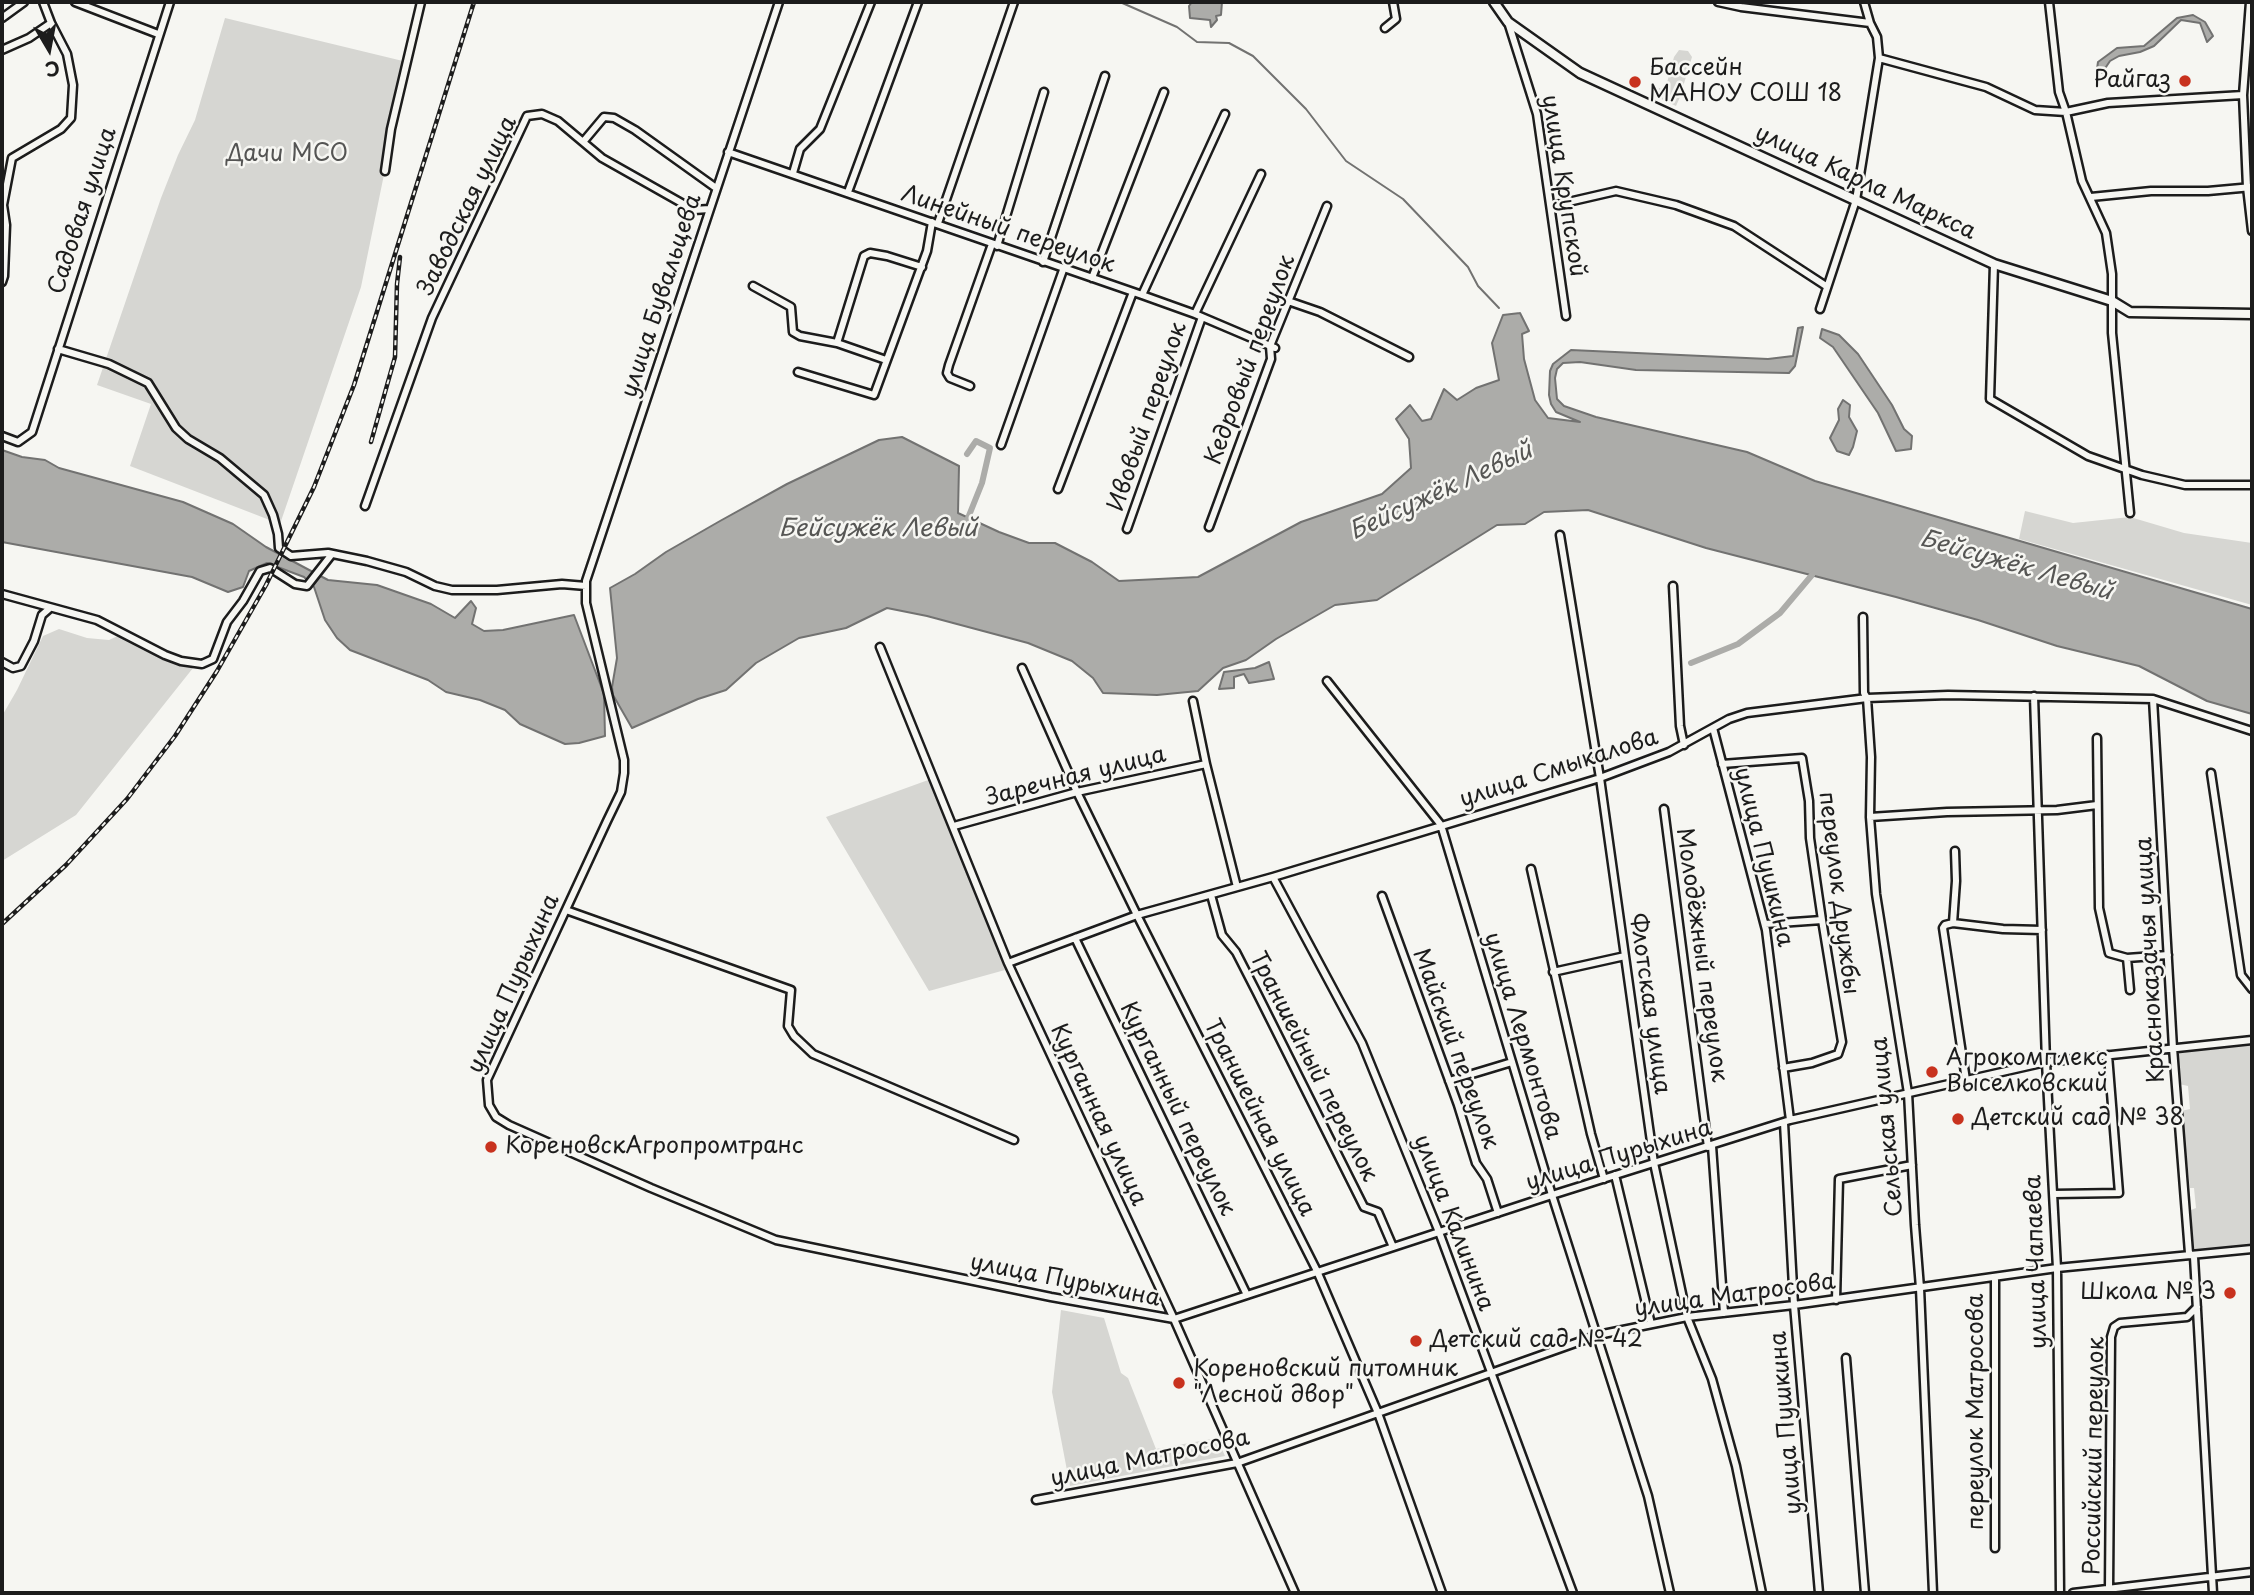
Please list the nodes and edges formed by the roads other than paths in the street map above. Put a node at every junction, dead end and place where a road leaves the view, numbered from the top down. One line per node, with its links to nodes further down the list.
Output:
1 (24, 2): 17 (street)
2 (43, 2): 19 (street)
3 (75, 2): 16 (street)
4 (170, 2): 22 (street, Садовая улица)
5 (421, 2): 33 (street)
6 (779, 2): 32 (street, улица Бувальцева)
7 (871, 2): 34 (street)
8 (918, 2): 38 (street)
9 (1014, 2): 44 (street)
10 (1393, 2): 21 (street)
11 (1494, 2): 18 (main road, улица Карла Маркса)
12 (1718, 2): 20 (street)
13 (1864, 2): 20 (street)
14 (2049, 2): 29 (street)
15 (2250, 2): 28 (street)
16 (92, 5): 22 (street)
17 (2, 19)
18 (1508, 22): 40 (main road, улица Карла Маркса); 42 (street, улица Крупской)
19 (51, 23): 23 (street); 52 (street)
20 (1870, 23): 24 (street)
21 (1385, 28)
22 (158, 34): 65 (street, Садовая улица)
23 (2, 50)
24 (1879, 58): 29 (street); 40 (street)
25 (1105, 76): 47 (street)
26 (1044, 92): 46 (street)
27 (1164, 92): 51 (street)
28 (2243, 95): 29 (street); 36 (street)
29 (2066, 112): 39 (street)
30 (1225, 114): 56 (street)
31 (583, 142): 37 (street); 43 (street, Заводская улица); 75 (street, Заводская улица)
32 (728, 152): 34 (street, Линейный переулок); 37 (street, улица Бувальцева)
33 (385, 171)
34 (793, 173): 38 (street, Линейный переулок)
35 (1261, 173): 61 (street, Ивовый переулок)
36 (2250, 187): 39 (street); 45 (street)
37 (716, 188): 43 (street, улица Бувальцева)
38 (848, 192): 44 (street, Линейный переулок)
39 (2091, 197): 58 (street)
40 (1856, 200): 48 (main road, улица Карла Маркса); 54 (street)
41 (1327, 206): 57 (street, Кедровый переулок)
42 (1550, 206): 54 (street); 62 (street, улица Крупской)
43 (709, 209): 81 (street, улица Бувальцева)
44 (935, 223): 46 (street, Линейный переулок); 49 (street)
45 (2252, 231)
46 (994, 245): 47 (street, Линейный переулок); 69 (street)
47 (1044, 262): 50 (street, Линейный переулок)
48 (1994, 264): 58 (main road, улица Карла Маркса); 72 (street)
49 (922, 267): 63 (street); 67 (street)
50 (1063, 270): 51 (street, Линейный переулок); 71 (street)
51 (1092, 278): 55 (street, Линейный переулок)
52 (2, 282)
53 (753, 286): 63 (street)
54 (1826, 286): 59 (street)
55 (1133, 292): 56 (street, Линейный переулок); 74 (street)
56 (1142, 295): 61 (street, Линейный переулок)
57 (1288, 301): 64 (street, Кедровый переулок); 66 (street)
58 (2112, 301): 60 (main road, улица Карла Маркса); 72 (street)
59 (1820, 309)
60 (2252, 314)
61 (1198, 316): 64 (street, Линейный переулок); 78 (street, Ивовый переулок)
62 (1566, 316)
63 (837, 343): 67 (street)
64 (1272, 347): 77 (street, Кедровый переулок)
65 (58, 349): 70 (street, Садовая улица); 80 (street)
66 (1409, 357)
67 (886, 360): 68 (street)
68 (798, 372)
69 (970, 386)
70 (2, 436)
71 (1001, 445)
72 (2124, 467): 73 (street); 76 (street)
73 (2252, 485)
74 (1058, 489)
75 (365, 506)
76 (2130, 513)
77 (1209, 527)
78 (1127, 529)
79 (1560, 536): 102 (street, Флотская улица)
80 (332, 554): 81 (street); 85 (street)
81 (586, 586): 84 (street, улица Бувальцева)
82 (1673, 586): 98 (street)
83 (2, 594): 85 (street)
84 (586, 603): 116 (street, улица Пурыхина)
85 (50, 608): 88 (street)
86 (1863, 617): 92 (street, Сельская улица)
87 (880, 648): 109 (street, Курганная улица)
88 (2, 662)
89 (1022, 668): 103 (street, Траншейная улица)
90 (1327, 681): 108 (street, улица Лермонтова)
91 (2034, 696): 92 (street, улица Смыкалова); 93 (street, улица Смыкалова); 106 (street, улица Чапаева)
92 (1867, 698): 95 (street, улица Смыкалова); 107 (street, Сельская улица)
93 (2153, 699): 96 (street, улица Смыкалова); 123 (street, Красноказачья улица)
94 (1193, 701): 99 (street)
95 (1713, 728): 98 (street, улица Смыкалова); 100 (street, улица Пушкина)
96 (2252, 731)
97 (2097, 738): 104 (street)
98 (1684, 745): 102 (street, улица Смыкалова)
99 (1206, 764): 103 (street, Заречная улица); 113 (street)
100 (1723, 764): 118 (street, переулок Дружбы); 120 (street, улица Пушкина)
101 (2211, 773): 128 (street)
102 (1600, 778): 108 (street, улица Смыкалова); 124 (street, Флотская улица)
103 (1077, 792): 109 (street, Заречная улица); 117 (street, Траншейная улица)
104 (2097, 805): 106 (street); 125 (street)
105 (1664, 809): 141 (street, Молодёжный переулок)
106 (2038, 811): 107 (street); 121 (street, улица Чапаева)
107 (1870, 817): 138 (street, Сельская улица)
108 (1440, 825): 112 (street, улица Смыкалова); 133 (street, улица Лермонтова)
109 (954, 826): 126 (street, Курганная улица)
110 (1955, 851): 119 (street)
111 (1531, 869): 127 (street)
112 (1273, 877): 113 (street, улица Смыкалова); 149 (street, улица Калинина)
113 (1237, 887): 114 (street, улица Смыкалова)
114 (1211, 895): 117 (street, улица Смыкалова); 150 (street, Траншейный переулок)
115 (1382, 896): 137 (street, Майский переулок)
116 (566, 910): 140 (street); 163 (street, улица Пурыхина)
117 (1137, 915): 122 (street, улица Смыкалова); 154 (street, Траншейная улица)
118 (1822, 920): 120 (street); 135 (street, переулок Дружбы)
119 (1953, 923): 121 (street); 136 (street)
120 (1765, 924): 135 (street, улица Пушкина)
121 (2042, 930): 134 (street, улица Чапаева)
122 (1075, 938): 126 (street, улица Смыкалова); 157 (street, Курганный переулок)
123 (2168, 955): 125 (street); 131 (street, Красноказачья улица)
124 (1625, 956): 127 (street); 142 (street, Флотская улица)
125 (2127, 958): 129 (street)
126 (1008, 963): 163 (street, Курганная улица)
127 (1553, 972): 145 (street)
128 (2252, 989)
129 (2130, 990)
130 (2252, 1040): 131 (street, улица Пурыхина)
131 (2173, 1048): 132 (street, улица Пурыхина); 152 (street, Красноказачья улица)
132 (2108, 1055): 134 (street, улица Пурыхина); 146 (street)
133 (1512, 1062): 137 (street); 147 (street, улица Лермонтова)
134 (2046, 1062): 136 (street, улица Пурыхина); 146 (street, улица Чапаева)
135 (1783, 1068): 139 (street, улица Пушкина)
136 (1966, 1080): 138 (street, улица Пурыхина)
137 (1449, 1081): 148 (street, Майский переулок)
138 (1908, 1093): 139 (street, улица Пурыхина); 143 (street, Сельская улица)
139 (1787, 1122): 141 (street, улица Пурыхина); 159 (street, улица Пушкина)
140 (1014, 1140)
141 (1710, 1147): 142 (street, улица Пурыхина); 161 (street, Молодёжный переулок)
142 (1654, 1163): 144 (street, улица Пурыхина); 162 (street, Флотская улица)
143 (1912, 1165): 156 (street, Сельская улица); 158 (street)
144 (1615, 1175): 145 (street, улица Пурыхина); 164 (street)
145 (1604, 1179): 147 (street, улица Пурыхина)
146 (2054, 1194): 153 (street, улица Чапаева)
147 (1552, 1195): 148 (street, улица Пурыхина); 165 (street, улица Лермонтова)
148 (1498, 1213): 149 (street, улица Пурыхина)
149 (1439, 1232): 150 (street, улица Пурыхина); 167 (street, улица Калинина)
150 (1393, 1247): 154 (street, улица Пурыхина)
151 (2252, 1248): 152 (street, улица Матросова)
152 (2189, 1253): 153 (street, улица Матросова); 160 (street, Красноказачья улица)
153 (2057, 1268): 155 (street, улица Матросова); 183 (street, улица Чапаева)
154 (1317, 1272): 157 (street, улица Пурыхина); 168 (street, Траншейная улица)
155 (1995, 1277): 156 (street, улица Матросова); 171 (street, переулок Матросова)
156 (1920, 1288): 158 (street, улица Матросова); 182 (street, Сельская улица)
157 (1247, 1295): 163 (street, улица Пурыхина)
158 (1836, 1300): 159 (street, улица Матросова)
159 (1794, 1305): 161 (street, улица Матросова); 180 (street, улица Пушкина)
160 (2197, 1307): 173 (street, Красноказачья улица); 174 (street, Российский переулок)
161 (1724, 1313): 162 (street, улица Матросова)
162 (1686, 1317): 164 (street, улица Матросова); 179 (street, Флотская улица)
163 (1174, 1319): 169 (street, Курганная улица)
164 (1651, 1324): 165 (street, улица Матросова)
165 (1598, 1335): 167 (street, улица Матросова); 178 (street, улица Лермонтова)
166 (1846, 1358): 181 (street)
167 (1492, 1373): 168 (street, улица Матросова); 177 (street, улица Калинина)
168 (1378, 1413): 169 (street, улица Матросова); 176 (street, Траншейная улица)
169 (1237, 1463): 170 (street, улица Матросова); 175 (street, Курганная улица)
170 (1036, 1500)
171 (1995, 1548)
172 (2252, 1572): 173 (street)
173 (2212, 1576): 174 (street); 185 (street, Красноказачья улица)
174 (2109, 1589): 184 (street)
175 (1296, 1593)
176 (1442, 1593)
177 (1573, 1593)
178 (1670, 1593)
179 (1762, 1593)
180 (1819, 1593)
181 (1865, 1593)
182 (1933, 1593)
183 (2060, 1593)
184 (2073, 1593)
185 (2213, 1593)

